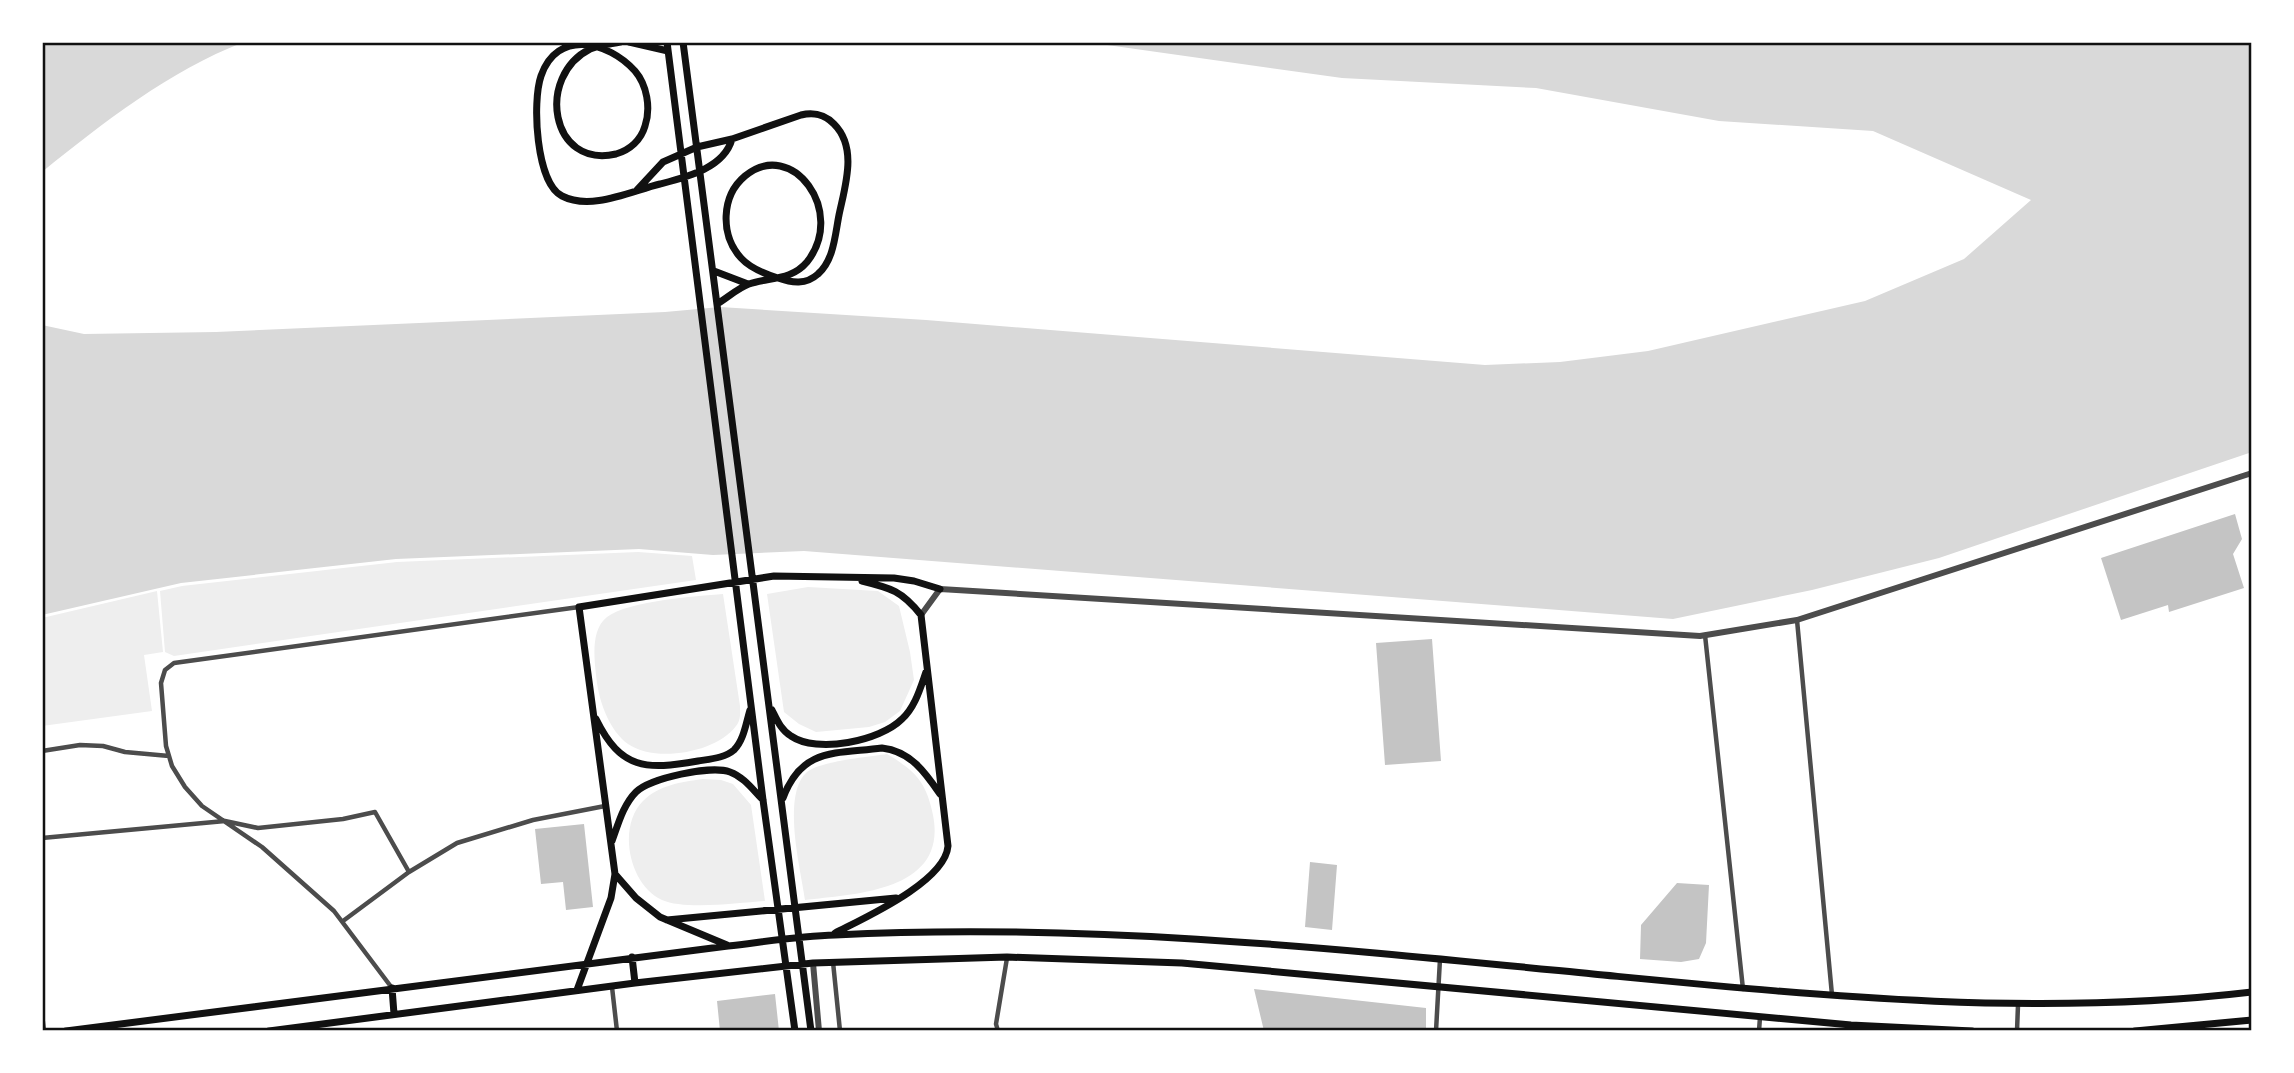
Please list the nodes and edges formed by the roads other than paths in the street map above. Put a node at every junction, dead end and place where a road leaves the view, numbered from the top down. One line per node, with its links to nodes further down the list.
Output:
1 (621, 42): 7 (main road)
2 (629, 42): 5 (main road)
3 (667, 42): 5 (main road)
4 (683, 42): 8 (main road)
5 (668, 51): 20 (main road)
6 (732, 139): 7 (main road); 7 (main road); 9 (main road)
7 (637, 190)
8 (714, 271): 9 (main road); 10 (main road)
9 (748, 284): 10 (main road)
10 (717, 304): 19 (main road)
11 (2252, 473): 16 (street)
12 (849, 578): 13 (main road); 14 (main road); 15 (main road)
13 (940, 590): 15 (street); 17 (street)
14 (579, 607): 21 (main road); 23 (street)
15 (921, 615): 18 (main road)
16 (1797, 620): 17 (street); 51 (street)
17 (1705, 635): 48 (street)
18 (927, 669): 19 (main road); 24 (main road)
19 (769, 703): 26 (main road)
20 (751, 706): 21 (main road); 25 (main road)
21 (593, 712): 27 (main road)
22 (42, 751): 23 (street)
23 (169, 757): 28 (street)
24 (942, 798): 26 (main road); 33 (main road)
25 (763, 800): 30 (main road); 61 (main road)
26 (782, 802): 62 (main road)
27 (606, 806): 30 (main road); 31 (street)
28 (225, 821): 29 (street); 31 (street); 35 (street)
29 (42, 838)
30 (611, 845): 32 (main road)
31 (409, 872): 35 (street)
32 (615, 874): 34 (main road); 41 (main road)
33 (900, 897): 34 (main road); 36 (main road)
34 (667, 920): 37 (main road)
35 (343, 921): 47 (street)
36 (832, 935): 37 (main road); 40 (main road)
37 (728, 946): 38 (main road)
38 (632, 957): 41 (main road); 44 (main road)
39 (1007, 957): 42 (main road); 45 (main road); 65 (street)
40 (1440, 959): 45 (street); 48 (main road)
41 (586, 962): 47 (main road); 49 (main road)
42 (833, 962): 43 (main road); 64 (street)
43 (813, 964): 44 (main road); 63 (street)
44 (635, 983): 46 (main road)
45 (1439, 985): 55 (main road); 66 (street)
46 (611, 986): 49 (main road); 60 (street)
47 (392, 988): 54 (main road); 58 (main road)
48 (1743, 989): 51 (main road)
49 (577, 990): 54 (main road)
50 (2252, 992): 52 (main road)
51 (1832, 996): 52 (main road)
52 (2018, 1005): 69 (street)
53 (42, 1014): 57 (street)
54 (394, 1014): 59 (main road)
55 (1760, 1016): 67 (street); 68 (main road)
56 (2252, 1020): 70 (main road)
57 (44, 1031)
58 (66, 1031)
59 (269, 1031)
60 (617, 1031)
61 (795, 1031)
62 (811, 1031)
63 (820, 1031)
64 (840, 1031)
65 (998, 1031)
66 (1436, 1031)
67 (1759, 1031)
68 (1972, 1031)
69 (2017, 1031)
70 (2135, 1031)

